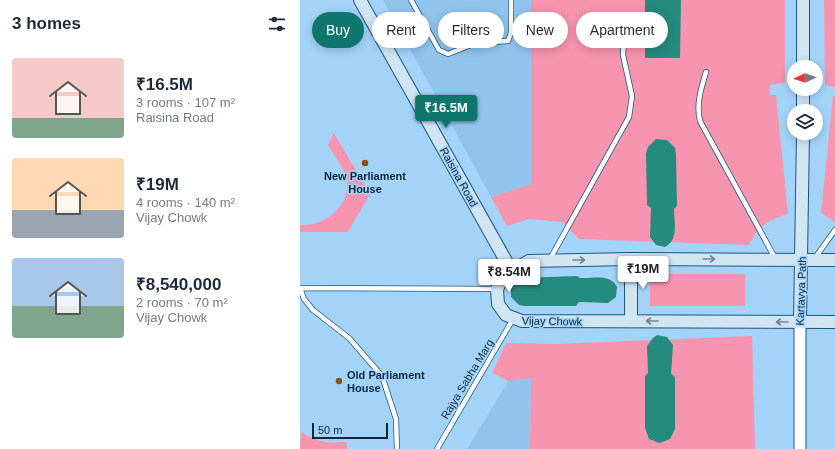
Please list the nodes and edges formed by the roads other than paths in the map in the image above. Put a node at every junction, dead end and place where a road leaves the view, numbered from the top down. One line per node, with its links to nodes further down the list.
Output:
1 (360, 0): 15 (main road, Raisina Road)
2 (411, 0): 3 (lane)
3 (511, 0)
4 (803, 0): 6 (main road)
5 (623, 48): 11 (lane)
6 (803, 60)
7 (706, 72): 12 (lane)
8 (803, 140): 13 (main road, Kartavya Path)
9 (835, 230): 13 (lane)
10 (631, 259): 11 (main road, one-way to 10); 12 (main road, one-way to 12); 19 (main road)
11 (549, 260): 15 (main road)
12 (776, 260): 13 (main road)
13 (808, 260): 14 (main road); 20 (main road, Kartavya Path)
14 (835, 260)
15 (512, 270): 17 (main road)
16 (301, 288): 17 (lane); 22 (lane)
17 (497, 289): 18 (main road, Vijay Chowk)
18 (513, 319): 19 (main road, Vijay Chowk); 23 (lane, Rajya Sabha Marg)
19 (631, 321): 20 (main road, Vijay Chowk, one-way to 19)
20 (800, 322): 21 (main road, Vijay Chowk); 24 (street, Kartavya Path)
21 (835, 322)
22 (397, 449)
23 (437, 449)
24 (800, 449)

